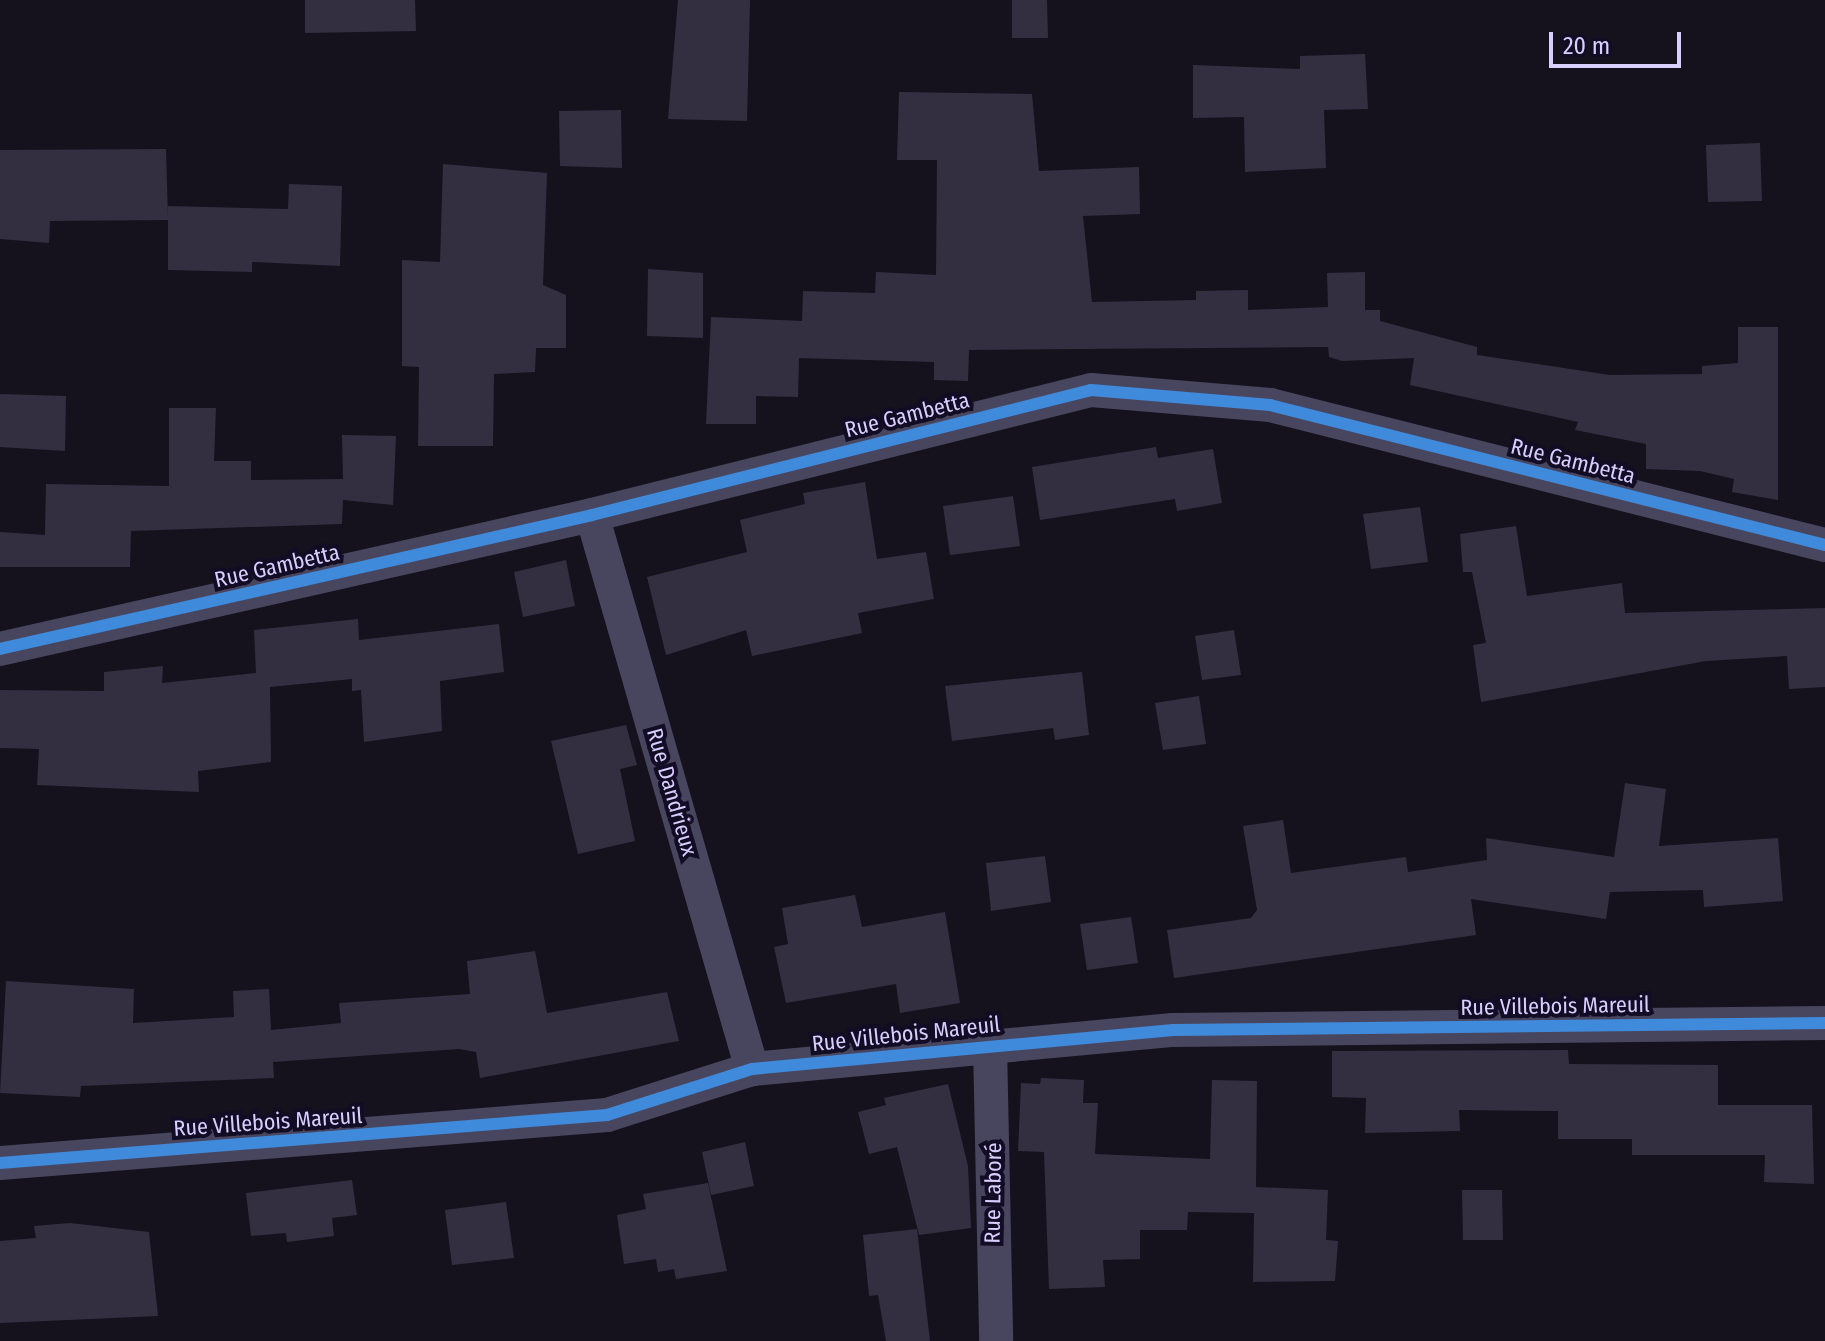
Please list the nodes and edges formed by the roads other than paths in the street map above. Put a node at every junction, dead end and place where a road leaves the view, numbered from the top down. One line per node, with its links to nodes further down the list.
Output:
1 (592, 515): 2 (street, Rue Gambetta); 3 (street, Rue Gambetta); 6 (street, Rue Dandrieux)
2 (1825, 545)
3 (0, 649)
4 (1825, 1023): 5 (street, Rue Villebois Mareuil)
5 (990, 1045): 6 (street, Rue Villebois Mareuil); 8 (street, Rue Laboré)
6 (752, 1069): 7 (street, Rue Villebois Mareuil)
7 (0, 1163)
8 (996, 1341)

